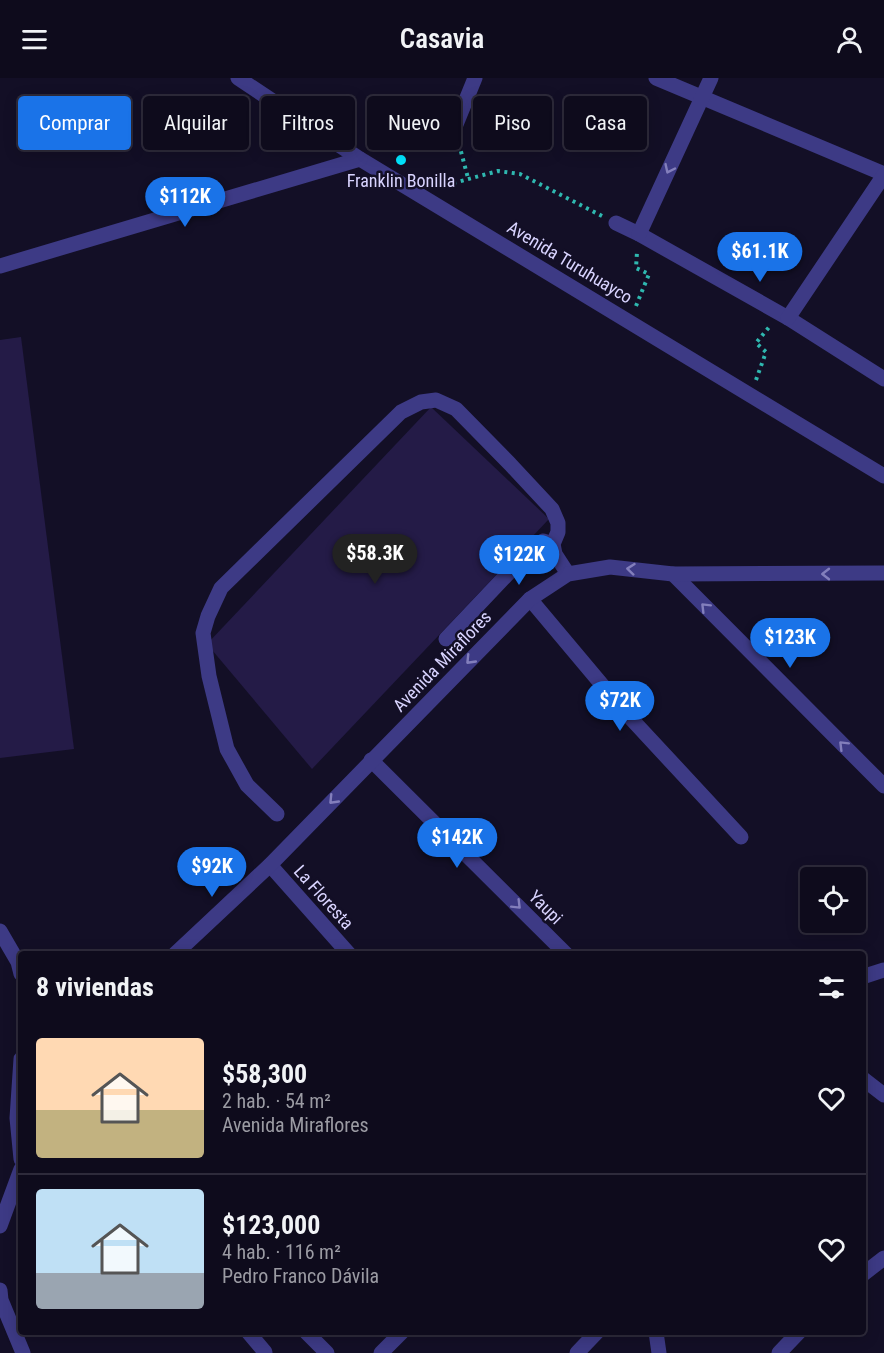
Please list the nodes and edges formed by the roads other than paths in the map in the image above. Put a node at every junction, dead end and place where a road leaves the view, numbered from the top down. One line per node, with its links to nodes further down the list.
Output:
1 (238, 78): 7 (street, Avenida Turuhuayco)
2 (475, 78): 6 (street)
3 (656, 78): 5 (street)
4 (711, 78): 5 (street)
5 (702, 98): 8 (street); 10 (street, one-way to 10)
6 (461, 112)
7 (360, 159): 11 (street); 14 (street, Avenida Turuhuayco)
8 (884, 174): 12 (street)
9 (616, 223): 10 (street)
10 (639, 234): 12 (street)
11 (0, 266)
12 (788, 318): 13 (street)
13 (884, 379)
14 (884, 476)
15 (553, 544): 17 (street); 20 (street); 23 (street)
16 (884, 573): 18 (street, Avenida Miraflores, one-way to 18)
17 (568, 574): 18 (street, Avenida Miraflores, one-way to 17); 19 (street, Avenida Miraflores)
18 (673, 574): 22 (street, one-way to 18)
19 (530, 598): 21 (street, Avenida Miraflores, one-way to 21); 24 (street)
20 (446, 639)
21 (371, 760): 25 (street, Avenida Miraflores, one-way to 25); 29 (street, Yaupi, one-way to 29)
22 (884, 786)
23 (277, 814)
24 (741, 837)
25 (270, 865): 27 (street, Avenida Miraflores); 28 (street, La Floresta)
26 (0, 931): 30 (street)
27 (178, 951)
28 (346, 951)
29 (563, 951)
30 (18, 962)
31 (884, 970): 32 (street)
32 (866, 976)
33 (866, 1081): 34 (street)
34 (884, 1095)
35 (18, 1103): 36 (street)
36 (18, 1128)
37 (18, 1177): 38 (street)
38 (0, 1226)
39 (884, 1258): 40 (street)
40 (866, 1272)
41 (0, 1290): 49 (street)
42 (251, 1335): 48 (street)
43 (309, 1335): 50 (street)
44 (399, 1335): 51 (street)
45 (594, 1335): 52 (street)
46 (656, 1335): 53 (street)
47 (796, 1335): 54 (street)
48 (265, 1352)
49 (23, 1353)
50 (327, 1353)
51 (381, 1353)
52 (577, 1353)
53 (659, 1353)
54 (779, 1353)

